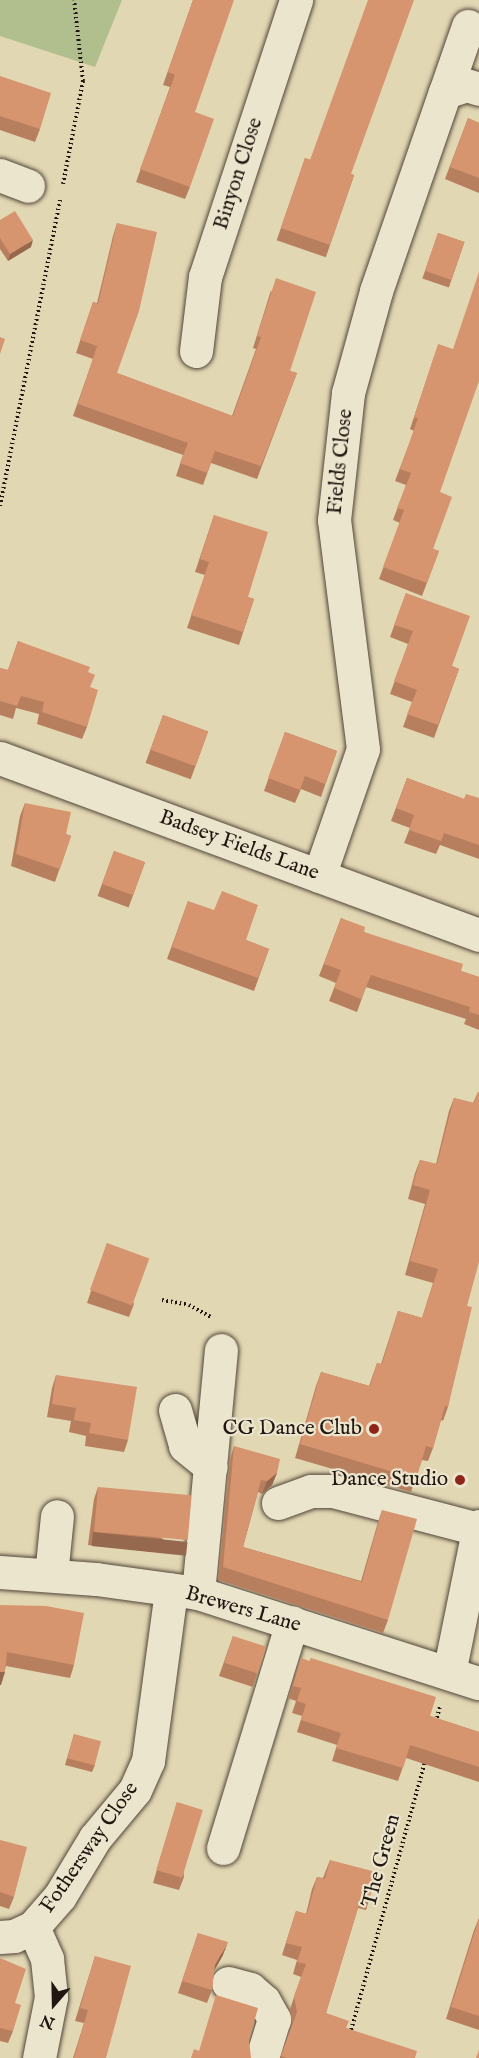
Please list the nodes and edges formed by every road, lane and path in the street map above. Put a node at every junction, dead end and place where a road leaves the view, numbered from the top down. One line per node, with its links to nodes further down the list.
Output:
1 (74, 0): 6 (path)
2 (296, 0): 8 (street, Binyon Close)
3 (468, 26): 5 (street, Fields Close)
4 (479, 89): 5 (street)
5 (445, 92): 11 (street, Fields Close)
6 (62, 186)
7 (60, 198): 9 (path)
8 (196, 351)
9 (0, 506)
10 (0, 758): 11 (street, Badsey Fields Lane)
11 (319, 876): 12 (street, Badsey Fields Lane)
12 (479, 935)
13 (162, 1300): 14 (path)
14 (221, 1350): 16 (street, Fothersway Close)
15 (175, 1410): 16 (street)
16 (212, 1467): 22 (street, Fothersway Close)
17 (278, 1503): 19 (street)
18 (57, 1516): 21 (street)
19 (478, 1527): 24 (street)
20 (0, 1572): 21 (street, Brewers Lane)
21 (51, 1575): 22 (street, Brewers Lane)
22 (184, 1592): 23 (street, Brewers Lane); 28 (street, Fothersway Close)
23 (292, 1623): 24 (street, Brewers Lane); 27 (street)
24 (464, 1678): 25 (path)
25 (434, 1728)
26 (428, 1751): 31 (path, The Green)
27 (223, 1848)
28 (33, 1927): 29 (street, Fothersway Close); 32 (street, Fothersway Close)
29 (0, 1937)
30 (228, 1983): 33 (street)
31 (349, 2037)
32 (39, 2058)
33 (262, 2058)

